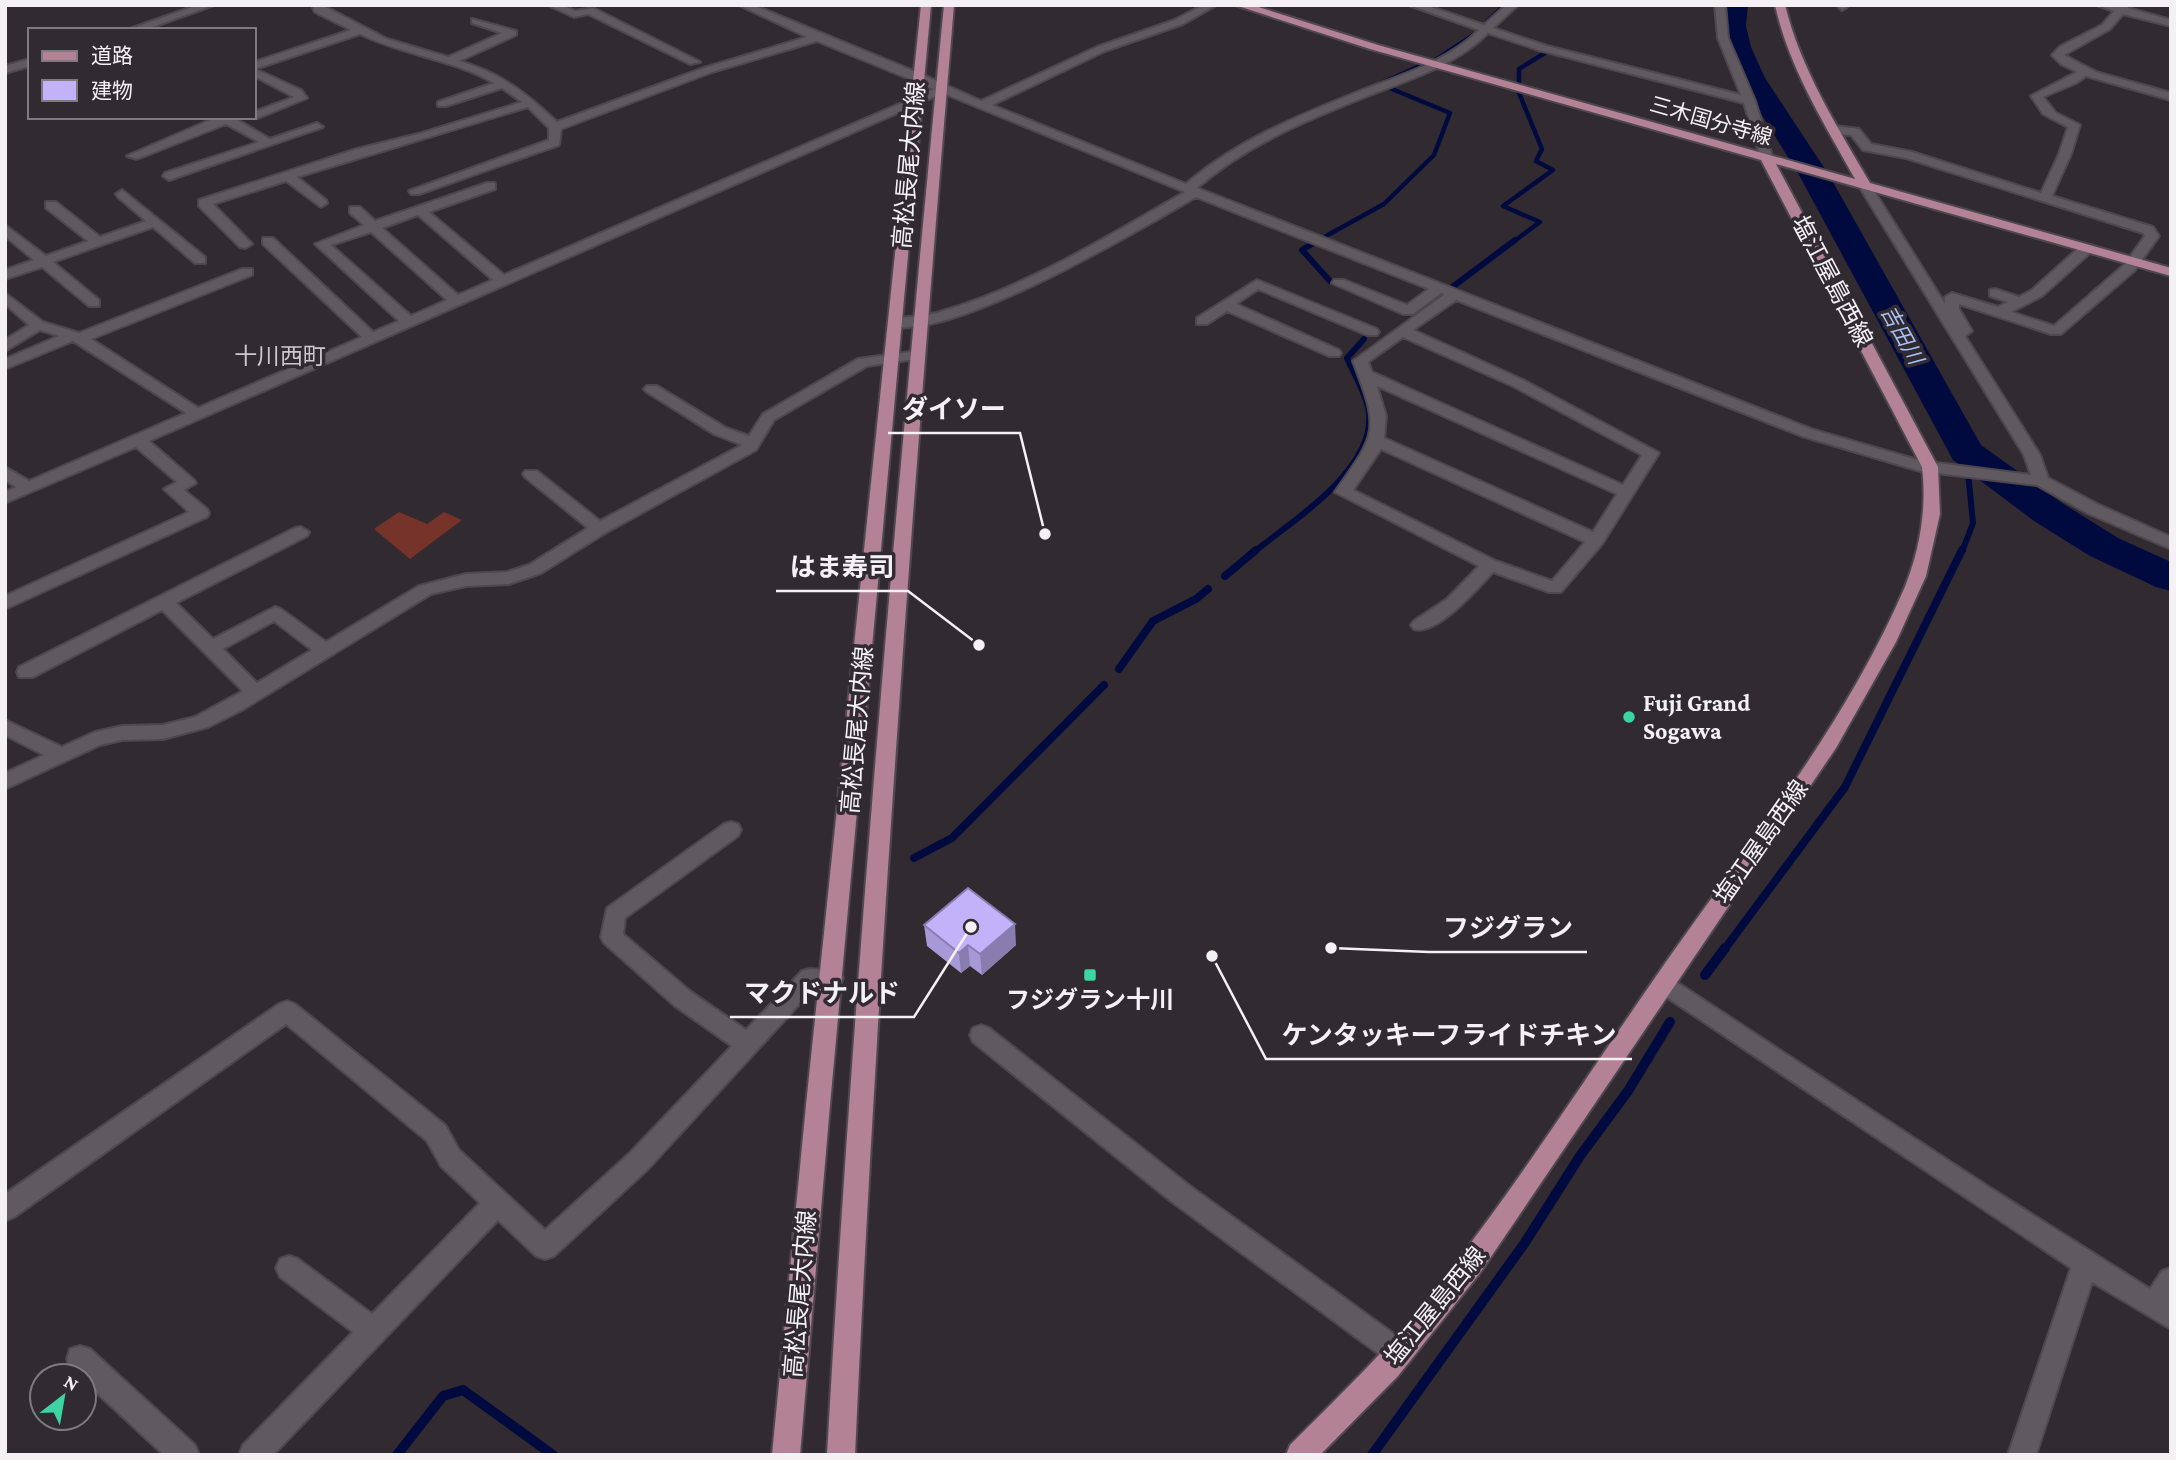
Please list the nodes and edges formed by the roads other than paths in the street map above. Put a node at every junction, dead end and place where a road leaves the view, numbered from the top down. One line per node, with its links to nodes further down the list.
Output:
1 (209, 5): 17 (street)
2 (317, 5): 18 (street)
3 (553, 5): 22 (street)
4 (744, 5): 20 (street)
5 (926, 5): 29 (main road, 高松長尾大内線)
6 (949, 5): 31 (main road, 高松長尾大内線)
7 (1211, 5): 37 (street)
8 (1240, 5): 24 (main road, 三木国分寺線)
9 (1414, 5): 19 (street)
10 (1513, 5): 19 (street)
11 (1720, 5): 34 (street)
12 (1780, 5): 42 (main road)
13 (2102, 5): 14 (street)
14 (2122, 8): 16 (street); 27 (street)
15 (476, 21): 21 (street)
16 (2171, 23)
17 (138, 28)
18 (361, 30): 21 (street); 25 (street)
19 (1485, 30): 24 (street); 34 (street)
20 (817, 37): 29 (street); 41 (street)
21 (449, 61): 30 (street)
22 (694, 62)
23 (28, 63): 26 (street)
24 (1435, 64): 45 (main road, 三木国分寺線); 51 (street)
25 (256, 65)
26 (5, 70)
27 (2085, 71): 32 (street); 53 (street)
28 (256, 73): 38 (street)
29 (917, 76): 31 (street); 33 (main road, 高松長尾大内線)
30 (503, 83): 35 (street); 36 (street)
31 (941, 90): 33 (street); 37 (street); 85 (main road, 高松長尾大内線)
32 (2171, 97)
33 (915, 100): 71 (street); 86 (main road, 高松長尾大内線)
34 (1749, 101): 45 (street)
35 (530, 103): 41 (street); 47 (street)
36 (442, 104)
37 (981, 106): 51 (street)
38 (256, 115)
39 (228, 120): 43 (street); 44 (street)
40 (317, 127): 43 (street)
41 (555, 127): 50 (street)
42 (1835, 130): 48 (main road); 53 (street)
43 (269, 143): 46 (street)
44 (133, 156)
45 (1770, 160): 48 (main road, 三木国分寺線); 103 (main road, 塩江屋島西線)
46 (169, 176)
47 (288, 176): 54 (street); 63 (street)
48 (1862, 185): 64 (main road, 三木国分寺線); 90 (street)
49 (491, 186): 57 (street)
50 (415, 191)
51 (1191, 191): 73 (street); 85 (street)
52 (122, 194): 58 (street)
53 (2045, 198): 66 (street)
54 (321, 203)
55 (51, 205): 62 (street)
56 (355, 210): 59 (street)
57 (419, 211): 59 (street); 71 (street)
58 (155, 222): 62 (street); 65 (street)
59 (373, 226): 77 (street); 83 (street)
60 (5, 229): 67 (street)
61 (268, 241): 92 (street)
62 (98, 242): 67 (street)
63 (245, 244)
64 (2087, 248): 66 (main road, 三木国分寺線); 78 (street)
65 (200, 260)
66 (2134, 261): 69 (main road, 三木国分寺線); 81 (street)
67 (42, 262): 70 (street); 79 (street)
68 (247, 272): 91 (street)
69 (2171, 272)
70 (5, 275)
71 (502, 281): 77 (street)
72 (1339, 283): 82 (street)
73 (1438, 288): 75 (street); 82 (street)
74 (1995, 293): 78 (street)
75 (1455, 294): 88 (street); 103 (street)
76 (5, 297): 87 (street)
77 (456, 300): 83 (street)
78 (2020, 302): 81 (street)
79 (94, 303)
80 (1226, 305): 82 (street); 82 (street); 84 (street)
81 (1999, 312): 90 (street)
82 (1343, 320): 89 (street); 94 (street)
83 (408, 321): 92 (street)
84 (1202, 321)
85 (920, 322): 86 (street); 95 (main road, 高松長尾大内線)
86 (895, 323): 95 (main road, 高松長尾大内線)
87 (38, 325): 91 (street); 93 (street)
88 (1402, 331): 97 (street); 108 (street)
89 (1372, 332)
90 (1957, 334): 106 (street)
91 (76, 337): 96 (street); 99 (street)
92 (371, 338): 99 (street)
93 (5, 347)
94 (1334, 353)
95 (905, 356): 102 (street); 126 (main road, 高松長尾大内線); 142 (main road, 高松長尾大内線)
96 (5, 365)
97 (1366, 375): 101 (street); 108 (street)
98 (652, 389): 102 (street)
99 (197, 414): 100 (street)
100 (138, 440): 107 (street); 116 (street)
101 (1377, 441): 112 (street); 114 (street)
102 (752, 443): 110 (street)
103 (1939, 468): 106 (street); 127 (main road, 塩江屋島西線)
104 (5, 472): 107 (street)
105 (530, 474): 110 (street)
106 (2035, 480): 113 (street)
107 (28, 488): 109 (street)
108 (1628, 493): 112 (street)
109 (5, 498)
110 (599, 529): 119 (street)
111 (301, 532): 115 (street)
112 (1597, 540): 114 (street)
113 (2171, 544)
114 (1490, 565): 117 (street)
115 (164, 602): 118 (street); 120 (street)
116 (5, 603)
117 (1420, 625)
118 (211, 648): 119 (street); 121 (street)
119 (324, 650): 121 (street)
120 (26, 672)
121 (255, 692): 123 (street)
122 (5, 727): 123 (street)
123 (60, 754): 124 (street)
124 (5, 782)
125 (731, 830): 129 (street)
126 (832, 978): 129 (street); 141 (main road, 高松長尾大内線)
127 (1664, 983): 132 (street); 137 (main road, 塩江屋島西線)
128 (981, 1035): 137 (street)
129 (748, 1044): 130 (street)
130 (497, 1203): 131 (street); 136 (street)
131 (5, 1209)
132 (2085, 1265): 135 (street); 144 (street)
133 (289, 1268): 136 (street)
134 (2171, 1280): 135 (street)
135 (2162, 1311)
136 (373, 1331): 140 (street)
137 (1400, 1354): 143 (main road, 塩江屋島西線)
138 (80, 1359): 139 (street)
139 (185, 1455)
140 (253, 1455)
141 (786, 1455)
142 (841, 1455)
143 (1300, 1455)
144 (2022, 1455)

